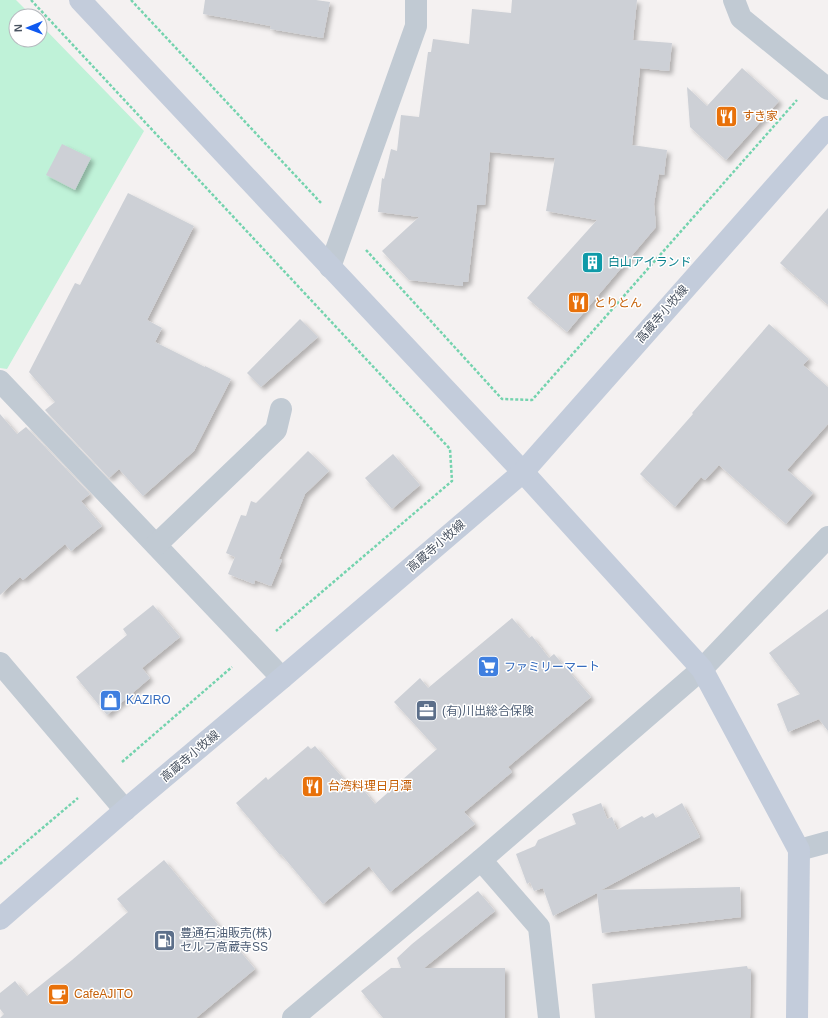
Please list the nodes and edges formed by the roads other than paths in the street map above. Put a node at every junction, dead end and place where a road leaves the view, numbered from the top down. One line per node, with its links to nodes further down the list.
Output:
1 (80, 0): 6 (street)
2 (416, 0): 6 (street)
3 (734, 0): 4 (street)
4 (821, 84)
5 (828, 127): 9 (street, 高蔵寺小牧線)
6 (330, 267): 9 (street)
7 (0, 381): 11 (street)
8 (282, 409): 11 (street)
9 (522, 472): 13 (street); 14 (street, 高蔵寺小牧線)
10 (826, 542): 13 (street)
11 (156, 545): 14 (street)
12 (2, 669): 15 (street)
13 (702, 669): 17 (street); 18 (street)
14 (282, 678): 15 (street, 高蔵寺小牧線)
15 (125, 810): 19 (street, 高蔵寺小牧線)
16 (828, 842): 17 (street)
17 (799, 850): 22 (street)
18 (480, 860): 20 (street); 21 (street)
19 (0, 919)
20 (293, 1018)
21 (549, 1018)
22 (797, 1018)

